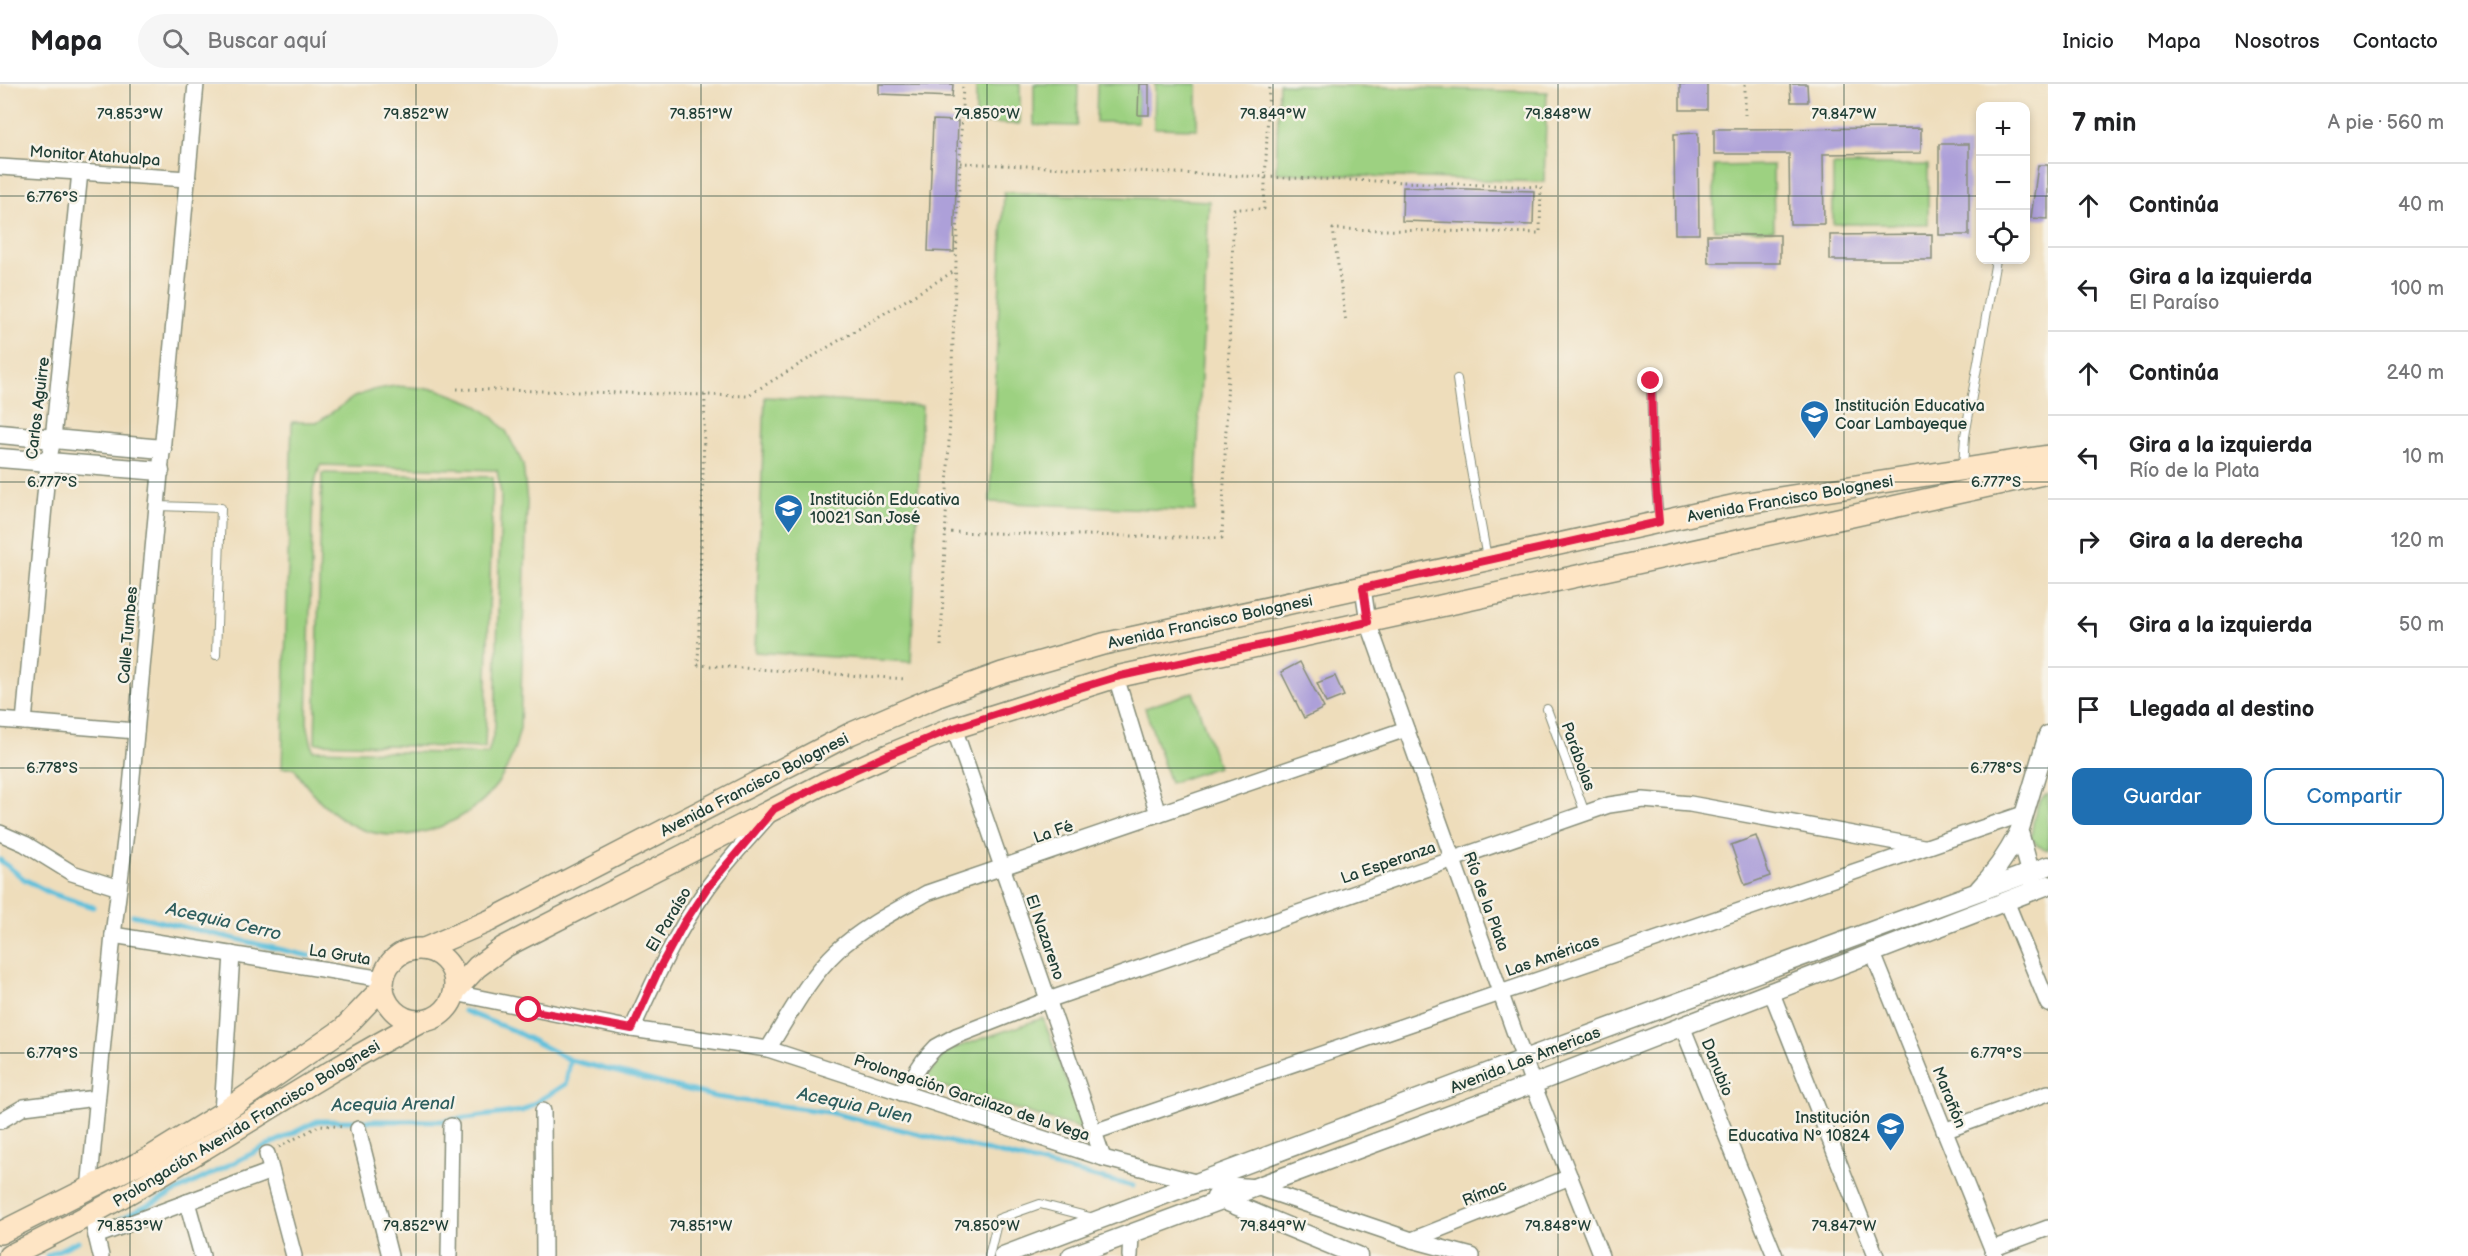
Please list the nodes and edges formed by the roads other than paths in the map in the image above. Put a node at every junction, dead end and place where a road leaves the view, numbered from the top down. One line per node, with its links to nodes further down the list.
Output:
1 (196, 84): 4 (street, Calle Tumbes)
2 (0, 167): 3 (street, Monitor Atahualpa)
3 (80, 172): 4 (street, Monitor Atahualpa); 9 (street, Carlos Aguirre)
4 (188, 179): 10 (street, Calle Tumbes)
5 (1995, 264): 14 (lane)
6 (1457, 379): 19 (lane)
7 (1651, 381): 18 (lane)
8 (0, 434): 9 (street)
9 (53, 439): 10 (street); 13 (street, Carlos Aguirre)
10 (162, 449): 15 (street, Calle Tumbes)
11 (2048, 456): 14 (main road, Avenida Francisco Bolognesi)
12 (0, 458): 13 (street)
13 (48, 463): 15 (street); 26 (street, Carlos Aguirre)
14 (1963, 470): 18 (main road, Avenida Francisco Bolognesi)
15 (160, 471): 17 (street, Calle Tumbes)
16 (2048, 473): 21 (main road, Avenida Francisco Bolognesi)
17 (157, 506): 22 (lane); 29 (street, Calle Tumbes)
18 (1659, 522): 19 (main road, Avenida Francisco Bolognesi)
19 (1487, 560): 20 (main road, Avenida Francisco Bolognesi)
20 (1363, 588): 21 (street, Río de la Plata); 47 (main road, Avenida Francisco Bolognesi)
21 (1368, 622): 23 (main road, Avenida Francisco Bolognesi); 28 (street, Río de la Plata)
22 (216, 655)
23 (1116, 677): 27 (main road, Avenida Francisco Bolognesi); 34 (street)
24 (1547, 709): 33 (lane, Parábolas)
25 (0, 720): 26 (street)
26 (24, 722): 29 (street)
27 (954, 728): 32 (main road, Avenida Francisco Bolognesi); 40 (street, El Nazareno)
28 (1406, 729): 34 (street, La Fé); 38 (street, Río de la Plata)
29 (136, 731): 42 (street, Calle Tumbes)
30 (2048, 735): 31 (street)
31 (2044, 761): 35 (street)
32 (774, 809): 51 (main road, Avenida Francisco Bolognesi); 58 (street, El Paraíso)
33 (1585, 813): 37 (street, La Esperanza); 38 (street, La Esperanza)
34 (1158, 814): 40 (street, La Fé)
35 (2021, 823): 37 (street, Las Américas); 41 (street); 44 (street)
36 (0, 833): 42 (street)
37 (1923, 847): 52 (street, Las Américas)
38 (1453, 859): 52 (street, Río de la Plata); 54 (street, La Esperanza)
39 (2048, 866): 41 (street, Avenida Las Americas)
40 (1002, 867): 54 (street, El Nazareno); 59 (street, La Fé)
41 (2029, 872): 43 (street); 44 (street, Avenida Las Americas)
42 (119, 888): 46 (street, Calle Tumbes)
43 (2042, 888): 45 (street, Avenida Las Americas)
44 (1977, 891): 60 (street, Avenida Las Americas)
45 (2006, 901): 48 (street, Avenida Las Americas); 55 (street)
46 (113, 935): 49 (street, La Gruta); 64 (street, Calle Tumbes)
47 (424, 949): 50 (main road); 51 (main road)
48 (1872, 951): 53 (street, Avenida Las Americas); 70 (street, Marañón)
49 (232, 954): 50 (street, La Gruta); 66 (street)
50 (383, 984): 56 (main road); 66 (main road, Prolongación Avenida Francisco Bolognesi)
51 (455, 992): 56 (main road); 58 (street, Prolongación Garcilazo de la Vega)
52 (1500, 992): 60 (street, Río de la Plata); 71 (street, Las Américas)
53 (1771, 992): 57 (street, Avenida Las Americas); 105 (street)
54 (1048, 1000): 62 (street, La Esperanza); 71 (street, El Nazareno)
55 (2048, 1004)
56 (419, 1022): 81 (main road, Prolongación Avenida Francisco Bolognesi)
57 (1682, 1026): 61 (street, Avenida Las Americas); 104 (street, Danubio)
58 (632, 1029): 59 (street, Prolongación Garcilazo de la Vega)
59 (768, 1049): 62 (street, Prolongación Garcilazo de la Vega)
60 (1524, 1059): 61 (street, Río de la Plata); 76 (street, Avenida Las Americas)
61 (1533, 1084): 75 (street, Río de la Plata); 77 (street, Avenida Las Americas)
62 (903, 1093): 73 (street, Prolongación Garcilazo de la Vega)
63 (2048, 1093): 70 (street)
64 (96, 1098): 67 (street); 78 (street, Calle Tumbes)
65 (543, 1111): 96 (street)
66 (222, 1113): 78 (main road, Prolongación Avenida Francisco Bolognesi)
67 (0, 1121)
68 (451, 1126): 95 (street)
69 (358, 1129): 94 (street)
70 (1944, 1131): 89 (street, Marañón)
71 (1094, 1132): 73 (street, El Nazareno)
72 (267, 1154): 74 (street)
73 (1103, 1158): 76 (street, Prolongación Garcilazo de la Vega)
74 (271, 1171): 80 (street); 93 (street)
75 (1570, 1177): 87 (street, Rímac); 103 (street, Río de la Plata)
76 (1195, 1182): 77 (street, Prolongación Garcilazo de la Vega); 79 (street); 82 (street, Avenida Las Americas)
77 (1256, 1187): 79 (street, Avenida Las Americas); 87 (street, Prolongación Garcilazo de la Vega)
78 (89, 1190): 84 (main road, Prolongación Avenida Francisco Bolognesi)
79 (1220, 1200): 85 (street, Avenida Las Americas); 88 (street)
80 (187, 1202): 86 (street); 92 (street)
81 (90, 1215): 86 (street); 90 (main road, Prolongación Avenida Francisco Bolognesi)
82 (1101, 1220): 97 (lane); 98 (street, Avenida Las Americas)
83 (2048, 1228): 89 (street)
84 (0, 1233)
85 (1131, 1234): 99 (street, Avenida Las Americas); 100 (street)
86 (96, 1236): 91 (street)
87 (1412, 1240): 102 (street, Prolongación Garcilazo de la Vega)
88 (1338, 1252): 101 (street)
89 (1993, 1252)
90 (9, 1256)
91 (101, 1256)
92 (202, 1256)
93 (294, 1256)
94 (390, 1256)
95 (449, 1256)
96 (544, 1256)
97 (989, 1256)
98 (1003, 1256)
99 (1071, 1256)
100 (1130, 1256)
101 (1358, 1256)
102 (1472, 1256)
103 (1601, 1256)
104 (1775, 1256)
105 (1876, 1256)

